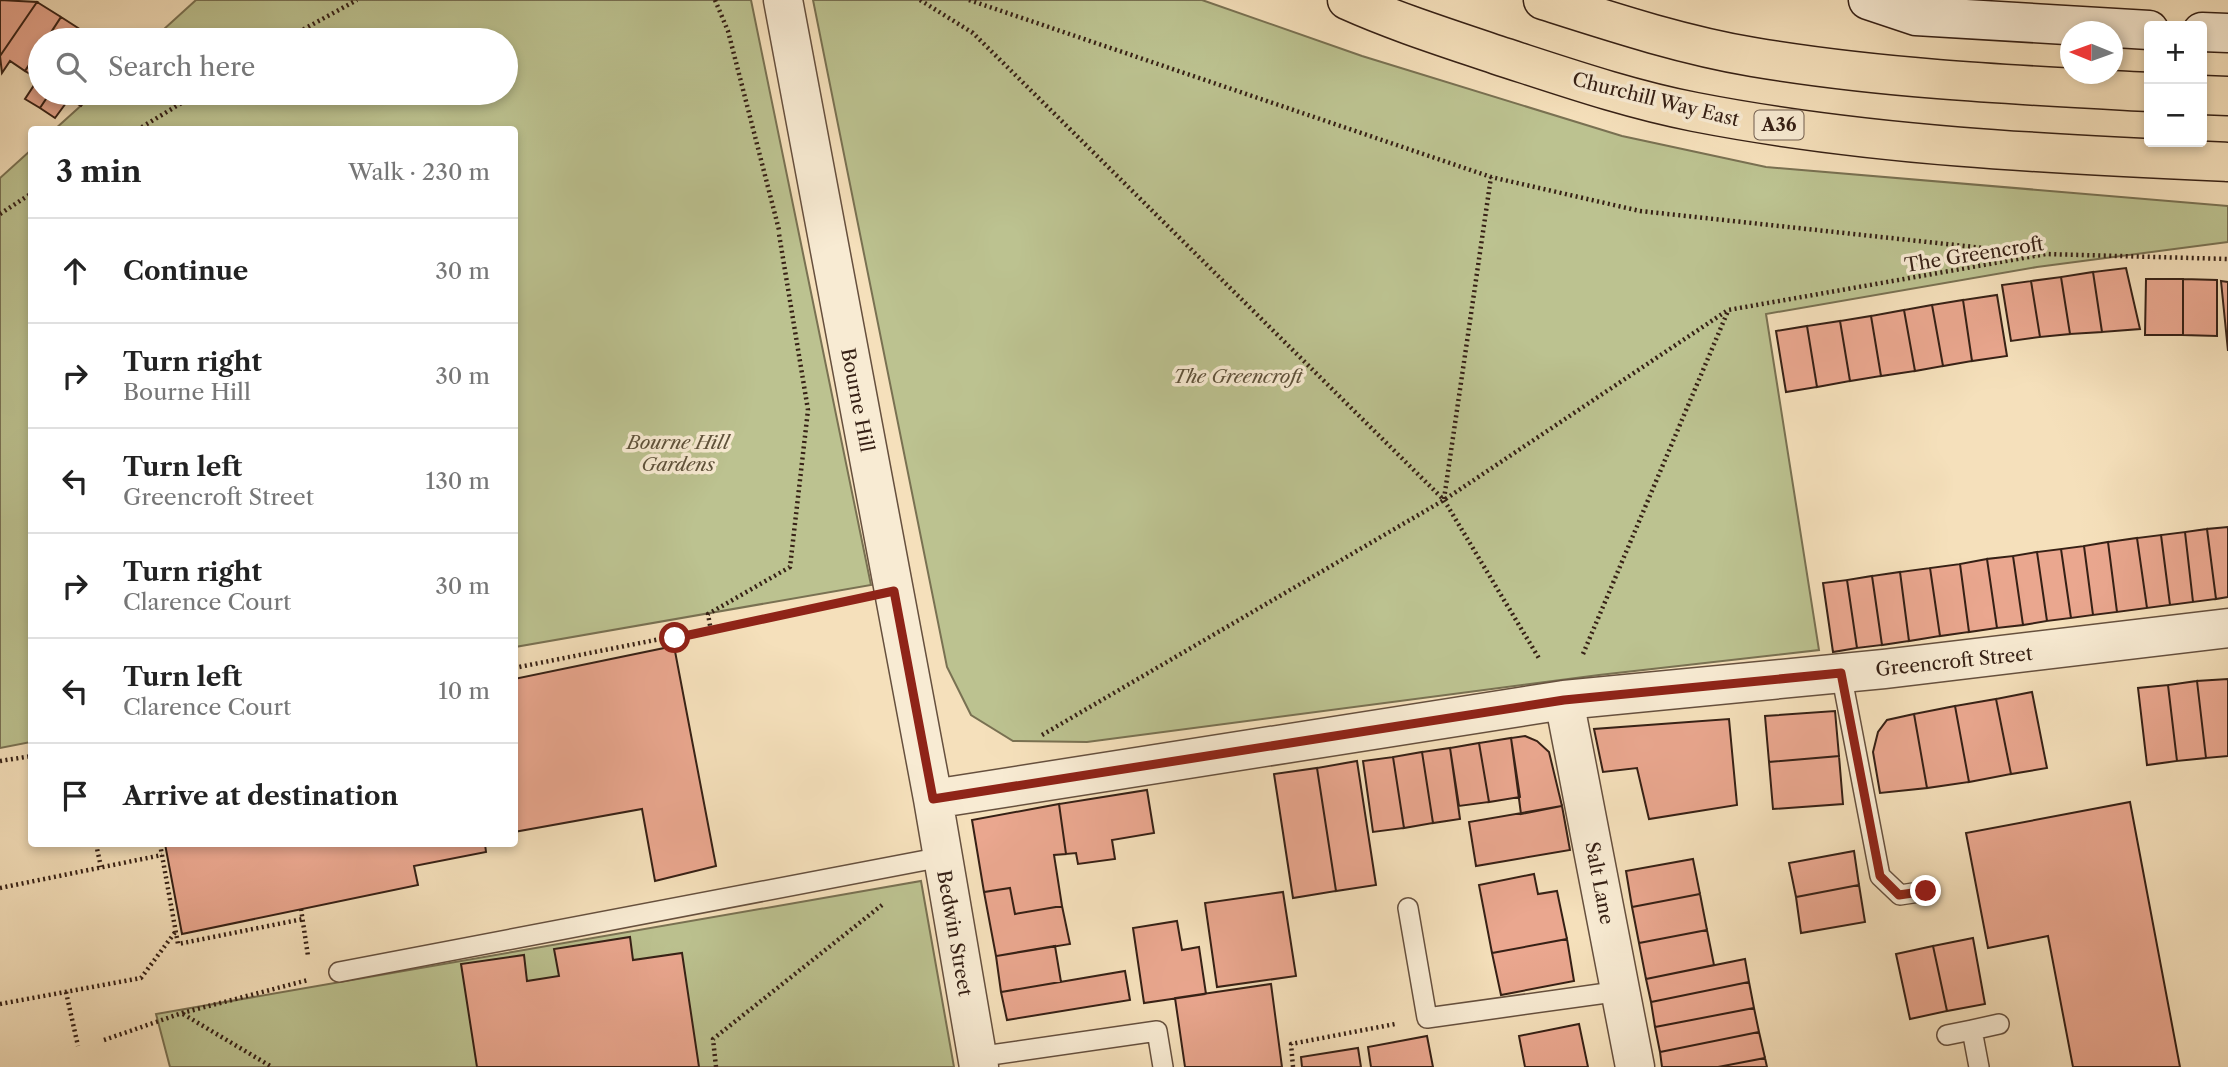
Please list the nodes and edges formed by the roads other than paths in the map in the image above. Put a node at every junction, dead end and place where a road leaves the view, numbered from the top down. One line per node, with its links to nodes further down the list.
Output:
1 (783, 0): 15 (street, Bourne Hill)
2 (1348, 0): 11 (highway, Churchill Way East / A36)
3 (1543, 0): 8 (highway)
4 (1868, 0): 5 (street)
5 (2144, 30)
6 (2207, 32): 7 (street)
7 (2228, 33)
8 (2144, 92)
9 (2207, 95): 10 (highway)
10 (2228, 96)
11 (2228, 162)
12 (2228, 628): 13 (street, Greencroft Street)
13 (1841, 673): 14 (street, Greencroft Street); 17 (lane)
14 (1564, 700): 15 (street, Greencroft Street); 20 (street, Salt Lane)
15 (933, 799): 16 (street, Bedwin Street)
16 (942, 857): 19 (lane); 24 (street, Bedwin Street)
17 (1926, 891)
18 (1408, 908): 20 (lane)
19 (339, 972)
20 (1621, 991): 26 (street, Salt Lane)
21 (2000, 1024): 22 (lane)
22 (1972, 1030): 23 (lane); 27 (lane)
23 (1947, 1035)
24 (978, 1062): 25 (lane)
25 (1163, 1067)
26 (1635, 1067)
27 (1979, 1067)

